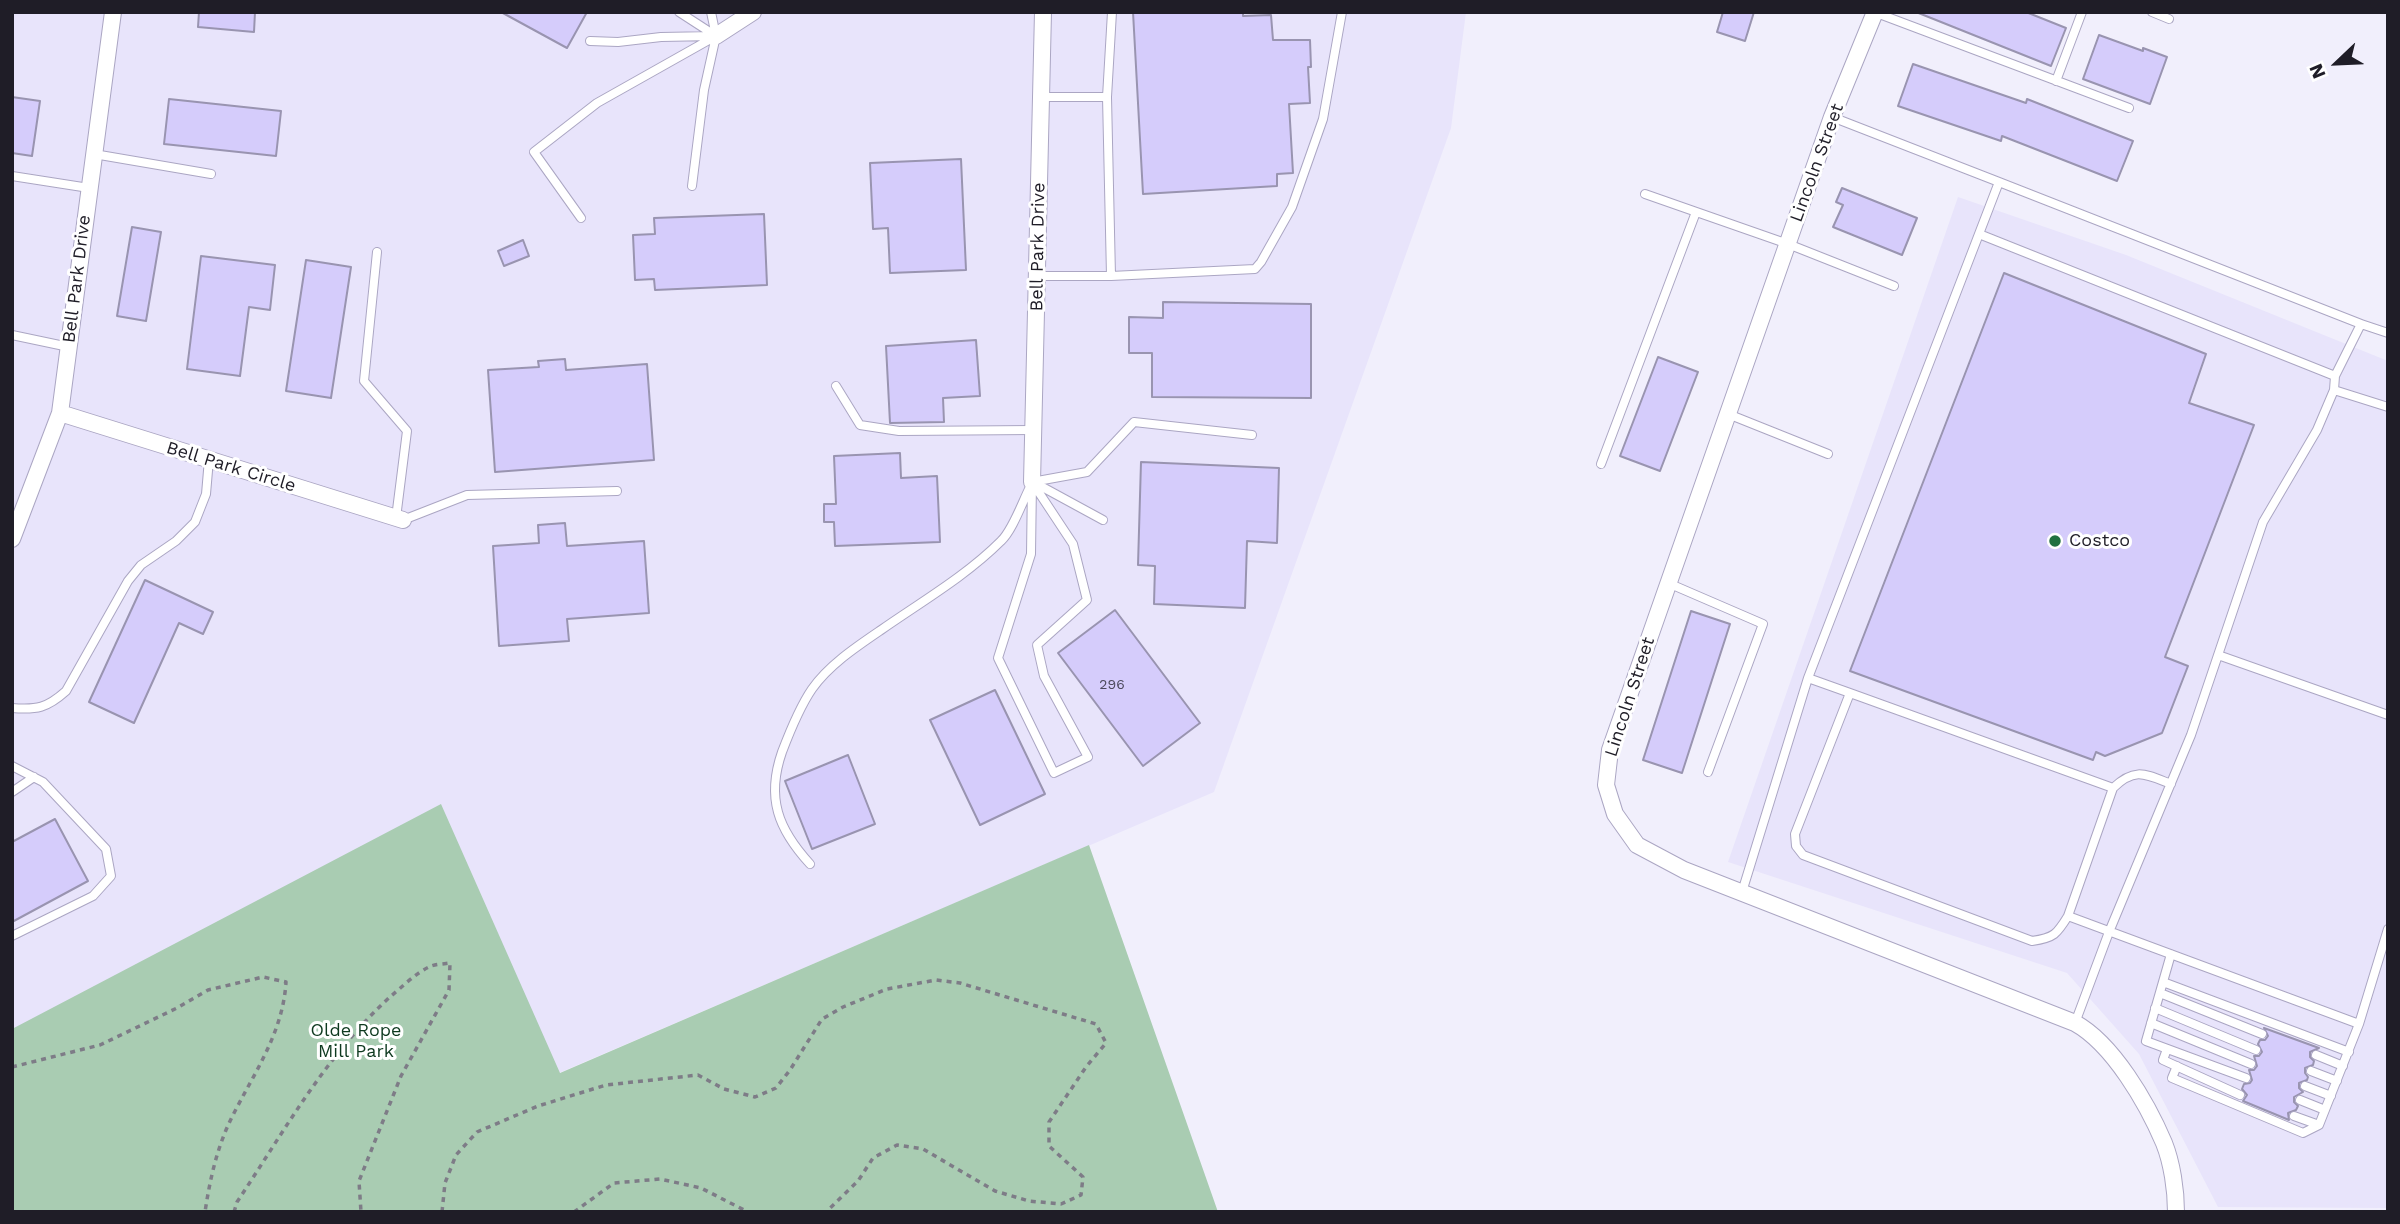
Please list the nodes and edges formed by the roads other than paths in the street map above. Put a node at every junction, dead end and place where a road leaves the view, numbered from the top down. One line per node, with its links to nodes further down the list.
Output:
1 (113, 12): 19 (street, Bell Park Drive)
2 (679, 12): 12 (lane)
3 (711, 12): 12 (lane)
4 (753, 12): 12 (street)
5 (1043, 12): 15 (street, Bell Park Drive)
6 (1112, 12): 16 (lane)
7 (1342, 12): 32 (lane)
8 (1875, 12): 14 (lane); 18 (street, Lincoln Street)
9 (2082, 12): 14 (lane)
10 (2152, 12): 11 (lane)
11 (2169, 19)
12 (716, 36): 13 (lane); 23 (lane); 27 (lane)
13 (590, 41)
14 (2056, 81): 17 (lane)
15 (1041, 97): 16 (lane); 31 (street, Bell Park Drive)
16 (1107, 97): 32 (lane)
17 (2129, 108)
18 (1832, 117): 22 (lane); 29 (street, Lincoln Street)
19 (94, 154): 20 (lane); 24 (street, Bell Park Drive)
20 (211, 174)
21 (12, 176): 24 (lane)
22 (1999, 182): 28 (lane); 34 (lane)
23 (692, 186)
24 (89, 188): 37 (street, Bell Park Drive)
25 (1645, 194): 26 (lane)
26 (1696, 212): 29 (lane); 48 (lane)
27 (581, 218)
28 (1979, 234): 38 (lane); 56 (lane)
29 (1788, 244): 33 (lane); 43 (street, Lincoln Street)
30 (377, 252): 51 (lane)
31 (1037, 276): 32 (lane); 44 (street, Bell Park Drive)
32 (1111, 276)
33 (1894, 286)
34 (2361, 324): 35 (lane); 38 (lane)
35 (2388, 333)
36 (12, 335): 37 (lane)
37 (69, 347): 42 (street, Bell Park Drive)
38 (2335, 376): 40 (lane)
39 (836, 386): 44 (lane)
40 (2334, 390): 41 (lane); 55 (lane)
41 (2388, 407)
42 (60, 413): 47 (street, Bell Park Circle); 53 (street, Bell Park Drive)
43 (1728, 414): 46 (lane); 54 (street, Lincoln Street)
44 (1034, 430): 49 (street, Bell Park Drive)
45 (1252, 435): 49 (lane)
46 (1828, 454)
47 (209, 459): 51 (street, Bell Park Circle); 58 (lane)
48 (1601, 464)
49 (1032, 482): 49 (lane); 52 (lane); 66 (lane)
50 (617, 491): 51 (lane)
51 (399, 519)
52 (1103, 520)
53 (12, 539)
54 (1668, 583): 61 (lane); 67 (street, Lincoln Street)
55 (2218, 655): 59 (lane); 63 (lane)
56 (1808, 678): 57 (lane); 67 (lane)
57 (1850, 693): 64 (lane); 68 (lane)
58 (12, 708)
59 (2388, 715)
60 (12, 766): 62 (lane)
61 (1708, 772)
62 (34, 777): 65 (lane); 71 (lane)
63 (2171, 784): 64 (lane); 70 (lane)
64 (2113, 788): 68 (lane)
65 (12, 792)
66 (810, 864)
67 (1742, 892): 76 (street, Lincoln Street)
68 (2067, 916): 70 (lane)
69 (2388, 929): 78 (lane)
70 (2109, 932): 72 (lane); 76 (lane)
71 (12, 936)
72 (2171, 954): 73 (lane); 78 (lane)
73 (2163, 982): 74 (lane); 82 (lane)
74 (2160, 993): 75 (lane); 79 (lane)
75 (2155, 1008): 77 (lane); 81 (lane)
76 (2075, 1023): 97 (street, Lincoln Street)
77 (2151, 1023): 80 (lane); 84 (lane)
78 (2359, 1024): 82 (lane)
79 (2262, 1034)
80 (2167, 1049): 85 (lane); 88 (lane)
81 (2256, 1050)
82 (2349, 1052): 86 (lane)
83 (2316, 1055): 86 (lane)
84 (2251, 1064)
85 (2176, 1066): 91 (lane); 96 (lane)
86 (2343, 1066): 89 (lane)
87 (2311, 1071): 89 (lane)
88 (2246, 1079)
89 (2337, 1081): 92 (lane)
90 (2305, 1086): 92 (lane)
91 (2240, 1095)
92 (2331, 1097): 94 (lane)
93 (2300, 1100): 94 (lane)
94 (2325, 1110): 96 (lane)
95 (2294, 1116): 96 (lane)
96 (2319, 1125)
97 (2176, 1212)

